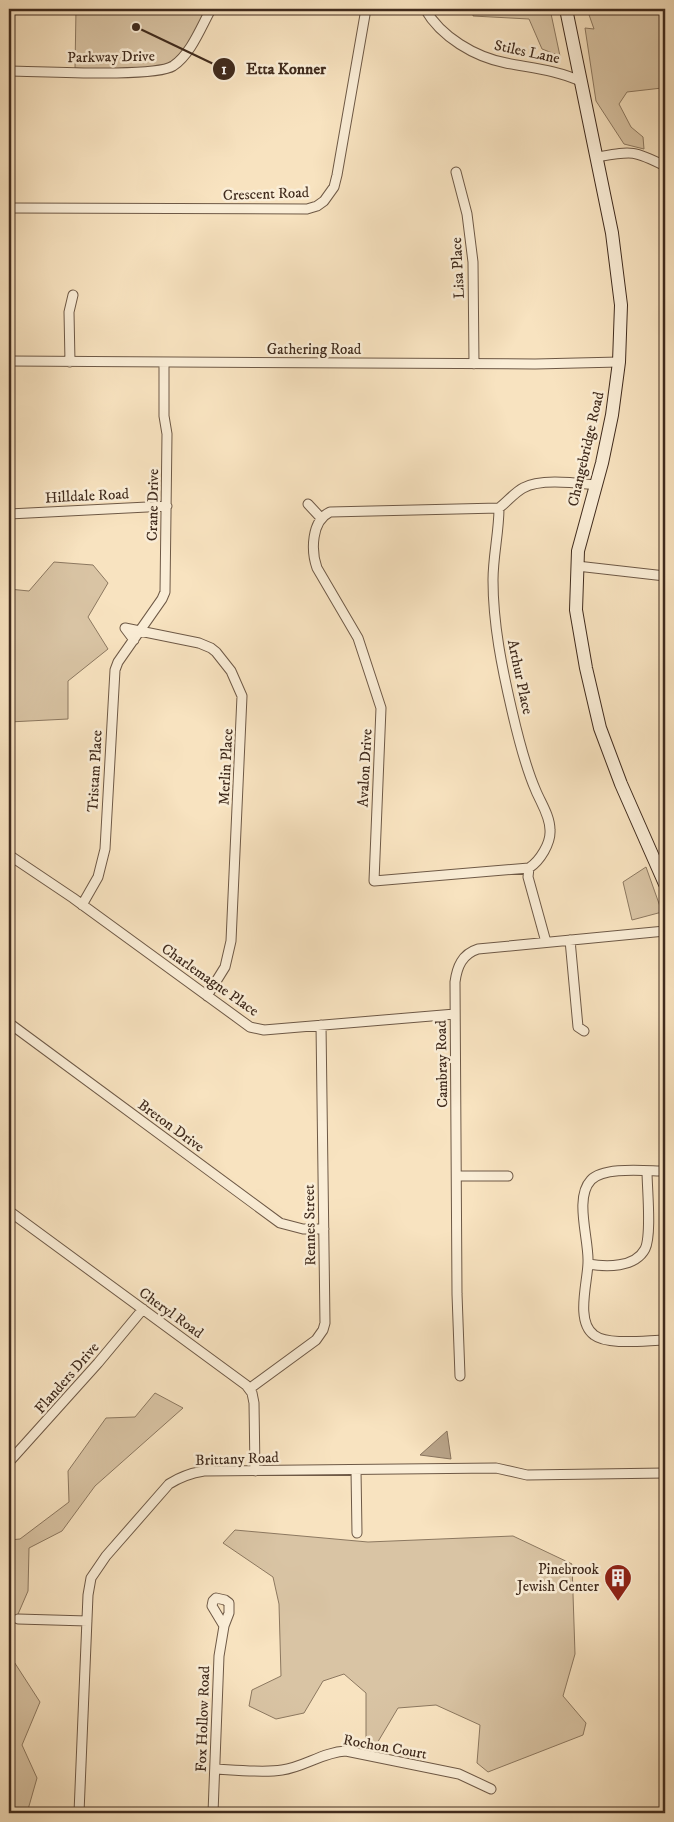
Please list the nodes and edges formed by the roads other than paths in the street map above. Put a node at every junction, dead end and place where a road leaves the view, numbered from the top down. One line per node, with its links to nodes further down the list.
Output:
1 (211, 9): 5 (street, Parkway Drive)
2 (366, 9): 10 (street, Crescent Road)
3 (425, 9): 6 (street, Stiles Lane)
4 (566, 9): 6 (main road, Changebridge Road)
5 (9, 71)
6 (580, 81): 7 (main road, Changebridge Road)
7 (597, 157): 8 (street); 15 (main road, Changebridge Road)
8 (665, 166)
9 (456, 172): 16 (street, Lisa Place)
10 (9, 208)
11 (73, 295): 13 (street)
12 (9, 361): 13 (street, Gathering Road)
13 (70, 362): 14 (street, Gathering Road)
14 (164, 362): 16 (street, Gathering Road); 19 (street, Crane Drive)
15 (619, 362): 16 (street, Gathering Road); 17 (main road, Changebridge Road)
16 (474, 364)
17 (596, 485): 20 (street); 23 (main road, Changebridge Road)
18 (308, 504): 22 (street)
19 (167, 506): 21 (street, Hilldale Road); 25 (street, Crane Drive)
20 (499, 508): 22 (street); 28 (street, Arthur Place)
21 (9, 514)
22 (321, 518): 28 (street, Avalon Drive)
23 (577, 566): 24 (street); 29 (main road, Changebridge Road)
24 (665, 576)
25 (140, 631): 26 (street, Crane Drive); 26 (street); 34 (street, Merlin Place)
26 (134, 640): 30 (street, Tristam Place)
27 (9, 855): 30 (street, Charlemagne Place)
28 (529, 868): 33 (street)
29 (665, 884)
30 (82, 905): 34 (street, Charlemagne Place)
31 (665, 931): 32 (street, Cambray Road)
32 (570, 940): 33 (street, Cambray Road); 38 (street)
33 (546, 942): 35 (street, Cambray Road)
34 (206, 996): 37 (street, Charlemagne Place)
35 (455, 1014): 37 (street, Charlemagne Place); 41 (street, Cambray Road)
36 (9, 1023): 44 (street, Breton Drive)
37 (321, 1025): 44 (street, Rennes Street)
38 (584, 1031)
39 (647, 1171): 40 (street); 45 (street); 45 (street)
40 (665, 1171)
41 (457, 1176): 42 (street); 48 (street, Cambray Road)
42 (508, 1176)
43 (9, 1211): 46 (street, Cheryl Road)
44 (324, 1229): 49 (street, Rennes Street)
45 (588, 1264): 47 (street)
46 (143, 1310): 49 (street, Cheryl Road); 50 (street, Flanders Drive)
47 (665, 1340)
48 (460, 1376)
49 (249, 1389): 52 (street)
50 (9, 1462)
51 (356, 1470): 52 (street, Brittany Road); 53 (street, Brittany Road); 54 (street)
52 (255, 1471): 56 (street, Brittany Road)
53 (665, 1473)
54 (357, 1534)
55 (18, 1619): 56 (street)
56 (87, 1621): 60 (street, Brittany Road)
57 (224, 1626): 58 (street, Fox Hollow Road)
58 (215, 1769): 59 (street, Rochon Court); 61 (street, Fox Hollow Road)
59 (491, 1788)
60 (79, 1813)
61 (213, 1813)

